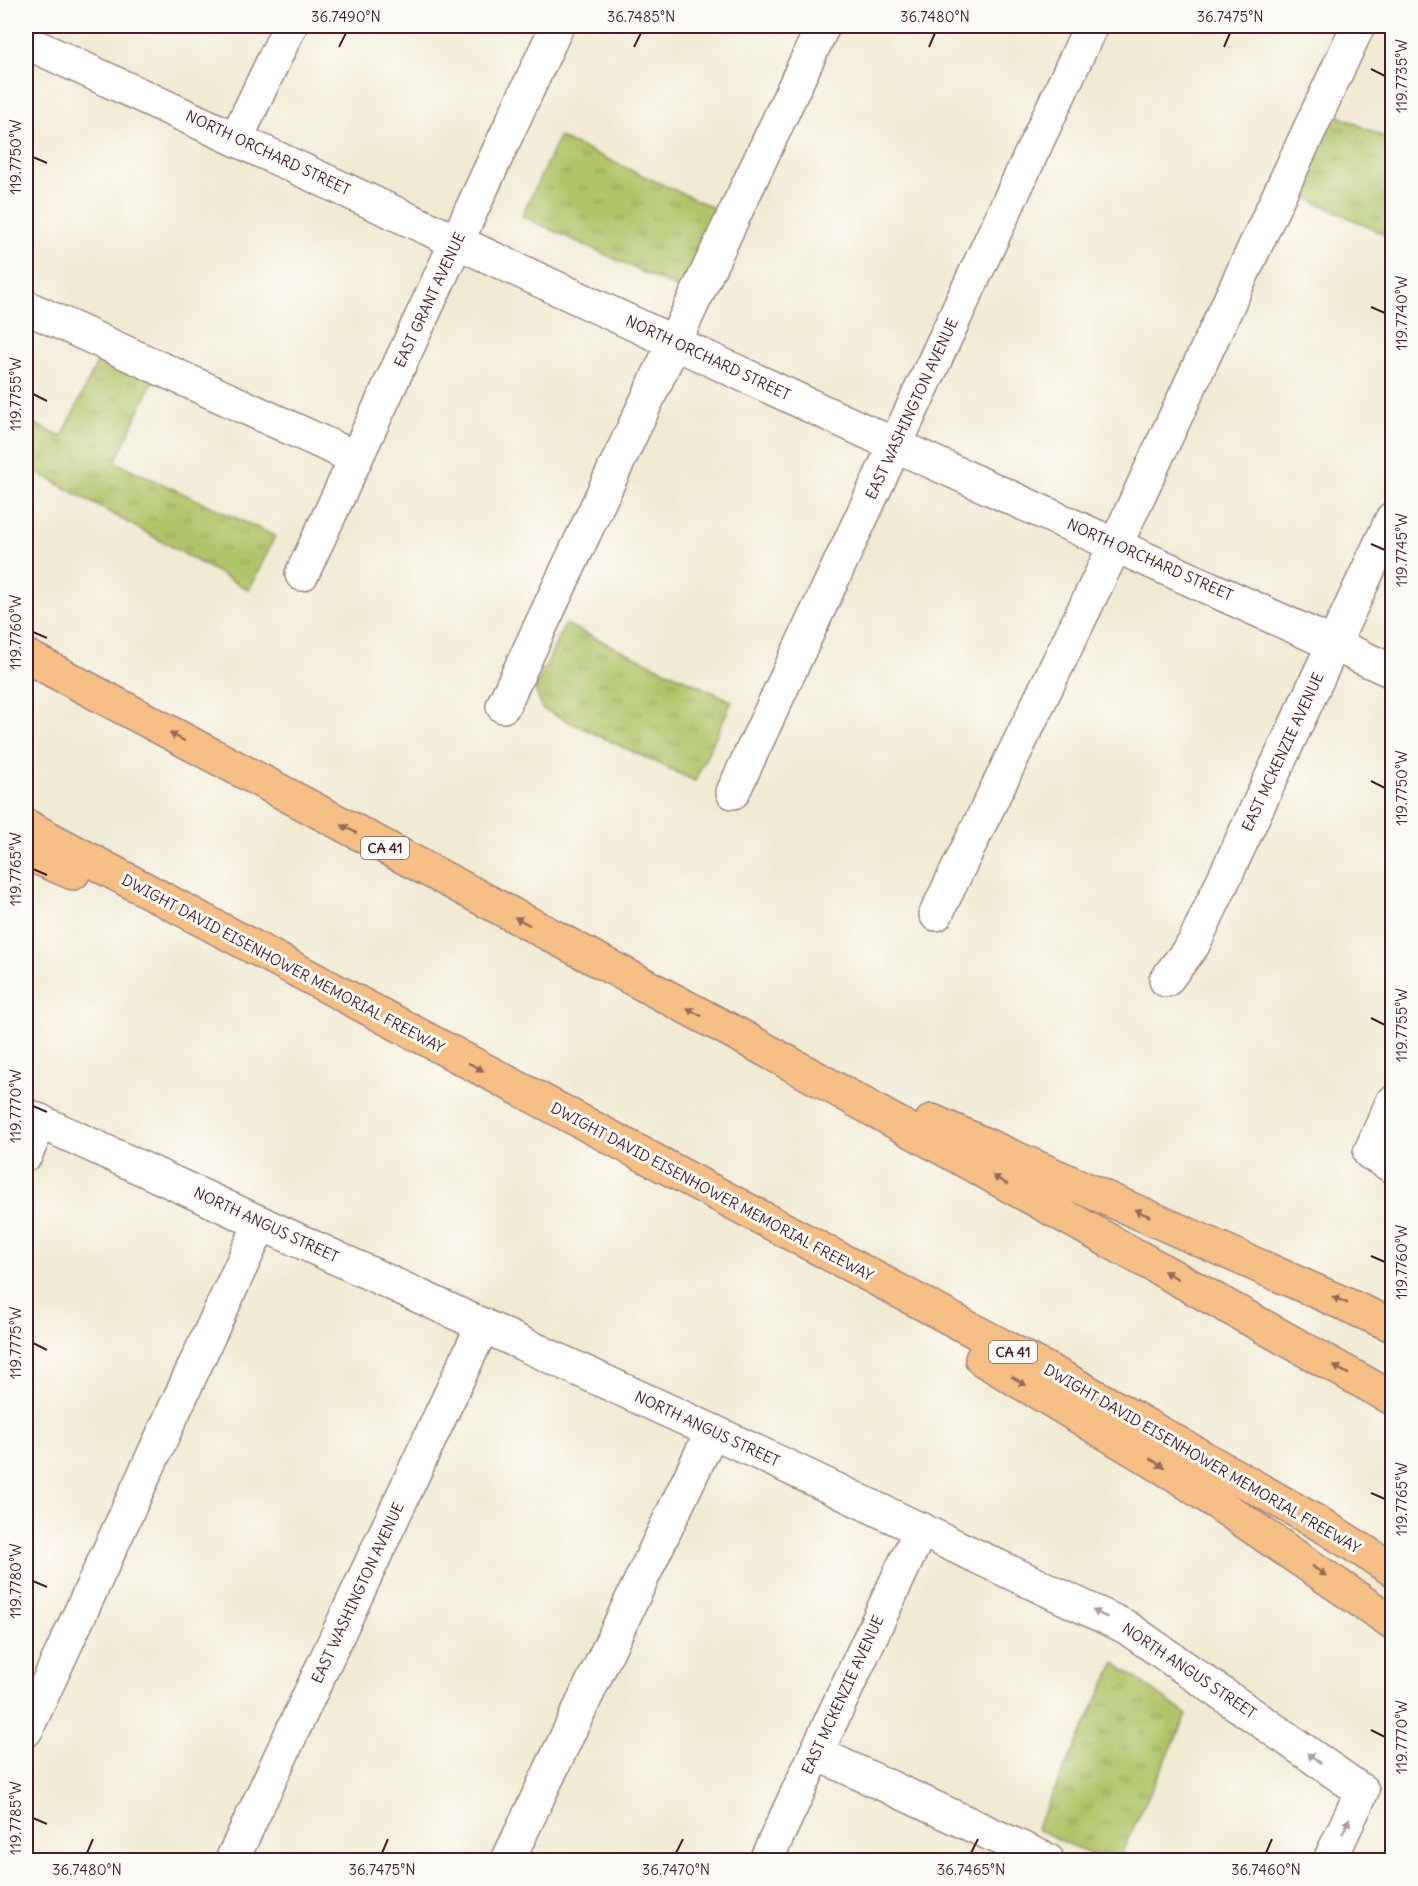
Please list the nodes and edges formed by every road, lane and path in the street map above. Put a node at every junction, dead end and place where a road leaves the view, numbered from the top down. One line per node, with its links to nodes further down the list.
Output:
1 (290, 26): 7 (street)
2 (557, 26): 8 (street, EAST GRANT AVENUE)
3 (823, 26): 10 (street)
4 (1091, 26): 11 (street, EAST WASHINGTON AVENUE)
5 (1358, 26): 14 (street)
6 (26, 42): 7 (street, NORTH ORCHARD STREET)
7 (236, 139): 8 (street, NORTH ORCHARD STREET)
8 (457, 240): 10 (street, NORTH ORCHARD STREET); 12 (street, EAST GRANT AVENUE)
9 (26, 307): 12 (street)
10 (673, 341): 11 (street, NORTH ORCHARD STREET); 19 (street)
11 (895, 445): 14 (street, NORTH ORCHARD STREET); 20 (street, EAST WASHINGTON AVENUE)
12 (356, 458): 15 (street, EAST GRANT AVENUE)
13 (1392, 519): 16 (street, EAST MCKENZIE AVENUE)
14 (1116, 544): 16 (street, NORTH ORCHARD STREET); 23 (street)
15 (302, 574)
16 (1334, 644): 18 (street, NORTH ORCHARD STREET); 25 (street, EAST MCKENZIE AVENUE)
17 (26, 656): 26 (highway, CA 41, one-way to 17)
18 (1392, 671)
19 (503, 706)
20 (733, 792)
21 (26, 826): 24 (highway, DWIGHT DAVID EISENHOWER MEMORIAL FREEWAY / CA 41)
22 (26, 853): 24 (highway)
23 (936, 914)
24 (258, 951): 29 (highway, DWIGHT DAVID EISENHOWER MEMORIAL FREEWAY / CA 41, one-way to 29)
25 (1166, 980)
26 (746, 1039): 34 (highway, one-way to 26); 35 (highway, CA 41, one-way to 26)
27 (1392, 1103): 31 (street)
28 (33, 1118): 30 (street); 32 (street, NORTH ANGUS STREET)
29 (626, 1147): 38 (highway, DWIGHT DAVID EISENHOWER MEMORIAL FREEWAY / CA 41); 39 (highway, one-way to 39)
30 (26, 1154)
31 (1392, 1166)
32 (261, 1223): 33 (street, NORTH ANGUS STREET); 40 (street)
33 (483, 1325): 36 (street, NORTH ANGUS STREET); 42 (street, EAST WASHINGTON AVENUE)
34 (1392, 1325)
35 (1392, 1398)
36 (712, 1431): 37 (street, NORTH ANGUS STREET); 43 (street)
37 (921, 1529): 41 (street, EAST MCKENZIE AVENUE); 46 (street, NORTH ANGUS STREET, one-way to 37)
38 (1392, 1569)
39 (1392, 1622)
40 (26, 1730)
41 (816, 1753): 44 (street, EAST MCKENZIE AVENUE); 45 (street)
42 (232, 1860)
43 (508, 1860)
44 (766, 1860)
45 (1047, 1860)
46 (1330, 1860)

